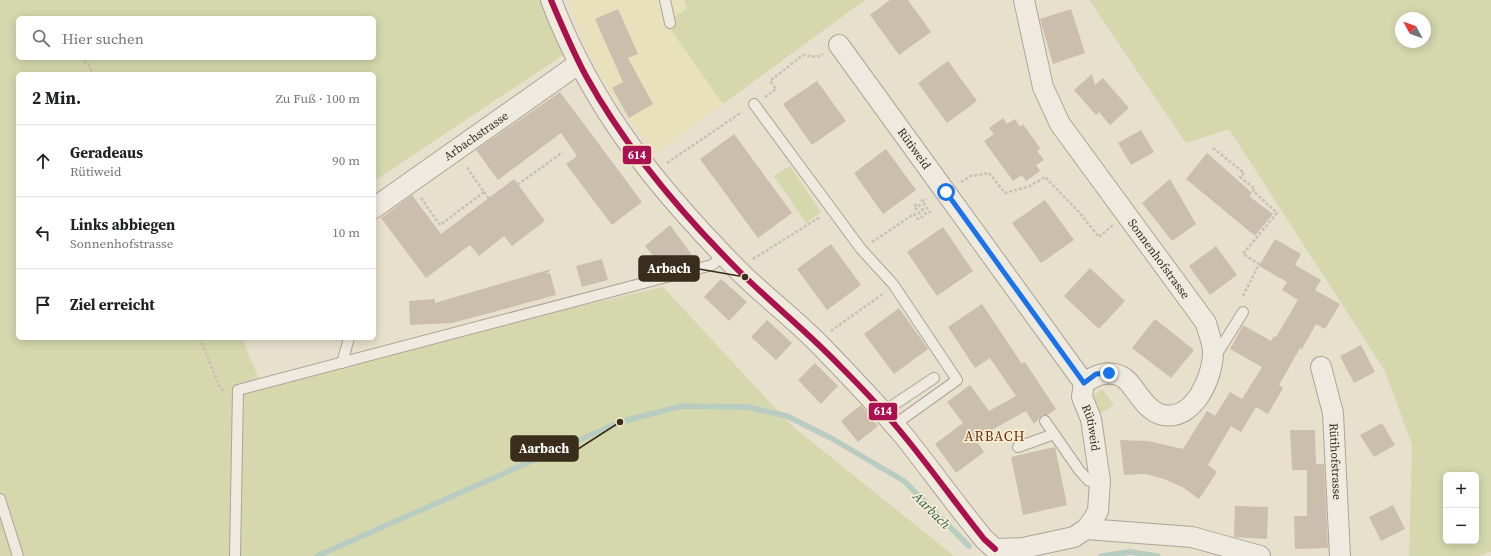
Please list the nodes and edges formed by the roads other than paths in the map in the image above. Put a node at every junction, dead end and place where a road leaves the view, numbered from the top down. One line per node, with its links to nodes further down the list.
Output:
1 (551, 0): 6 (street)
2 (665, 0): 4 (lane)
3 (1024, 0): 13 (street, Sonnenhofstrasse)
4 (670, 23)
5 (839, 45): 16 (street, Rütiweid)
6 (578, 64): 8 (street, Arbachstrasse); 9 (street)
7 (754, 104): 17 (lane)
8 (376, 207)
9 (724, 255): 12 (lane); 17 (street)
10 (1243, 312): 13 (lane)
11 (349, 340): 12 (lane)
12 (342, 363): 26 (lane)
13 (1211, 364): 16 (street, Sonnenhofstrasse)
14 (1321, 367): 28 (street, Rütihofstrasse)
15 (934, 378): 17 (lane)
16 (1084, 383): 21 (street, Rütiweid)
17 (889, 418): 24 (street)
18 (1045, 421): 19 (lane)
19 (1054, 434): 20 (lane); 21 (lane)
20 (1018, 447)
21 (1100, 481): 23 (street, Rütiweid)
22 (0, 499): 25 (lane)
23 (1086, 529): 24 (street, Rütiweid); 27 (street)
24 (994, 553)
25 (18, 556)
26 (235, 556)
27 (1260, 556)
28 (1340, 556)

